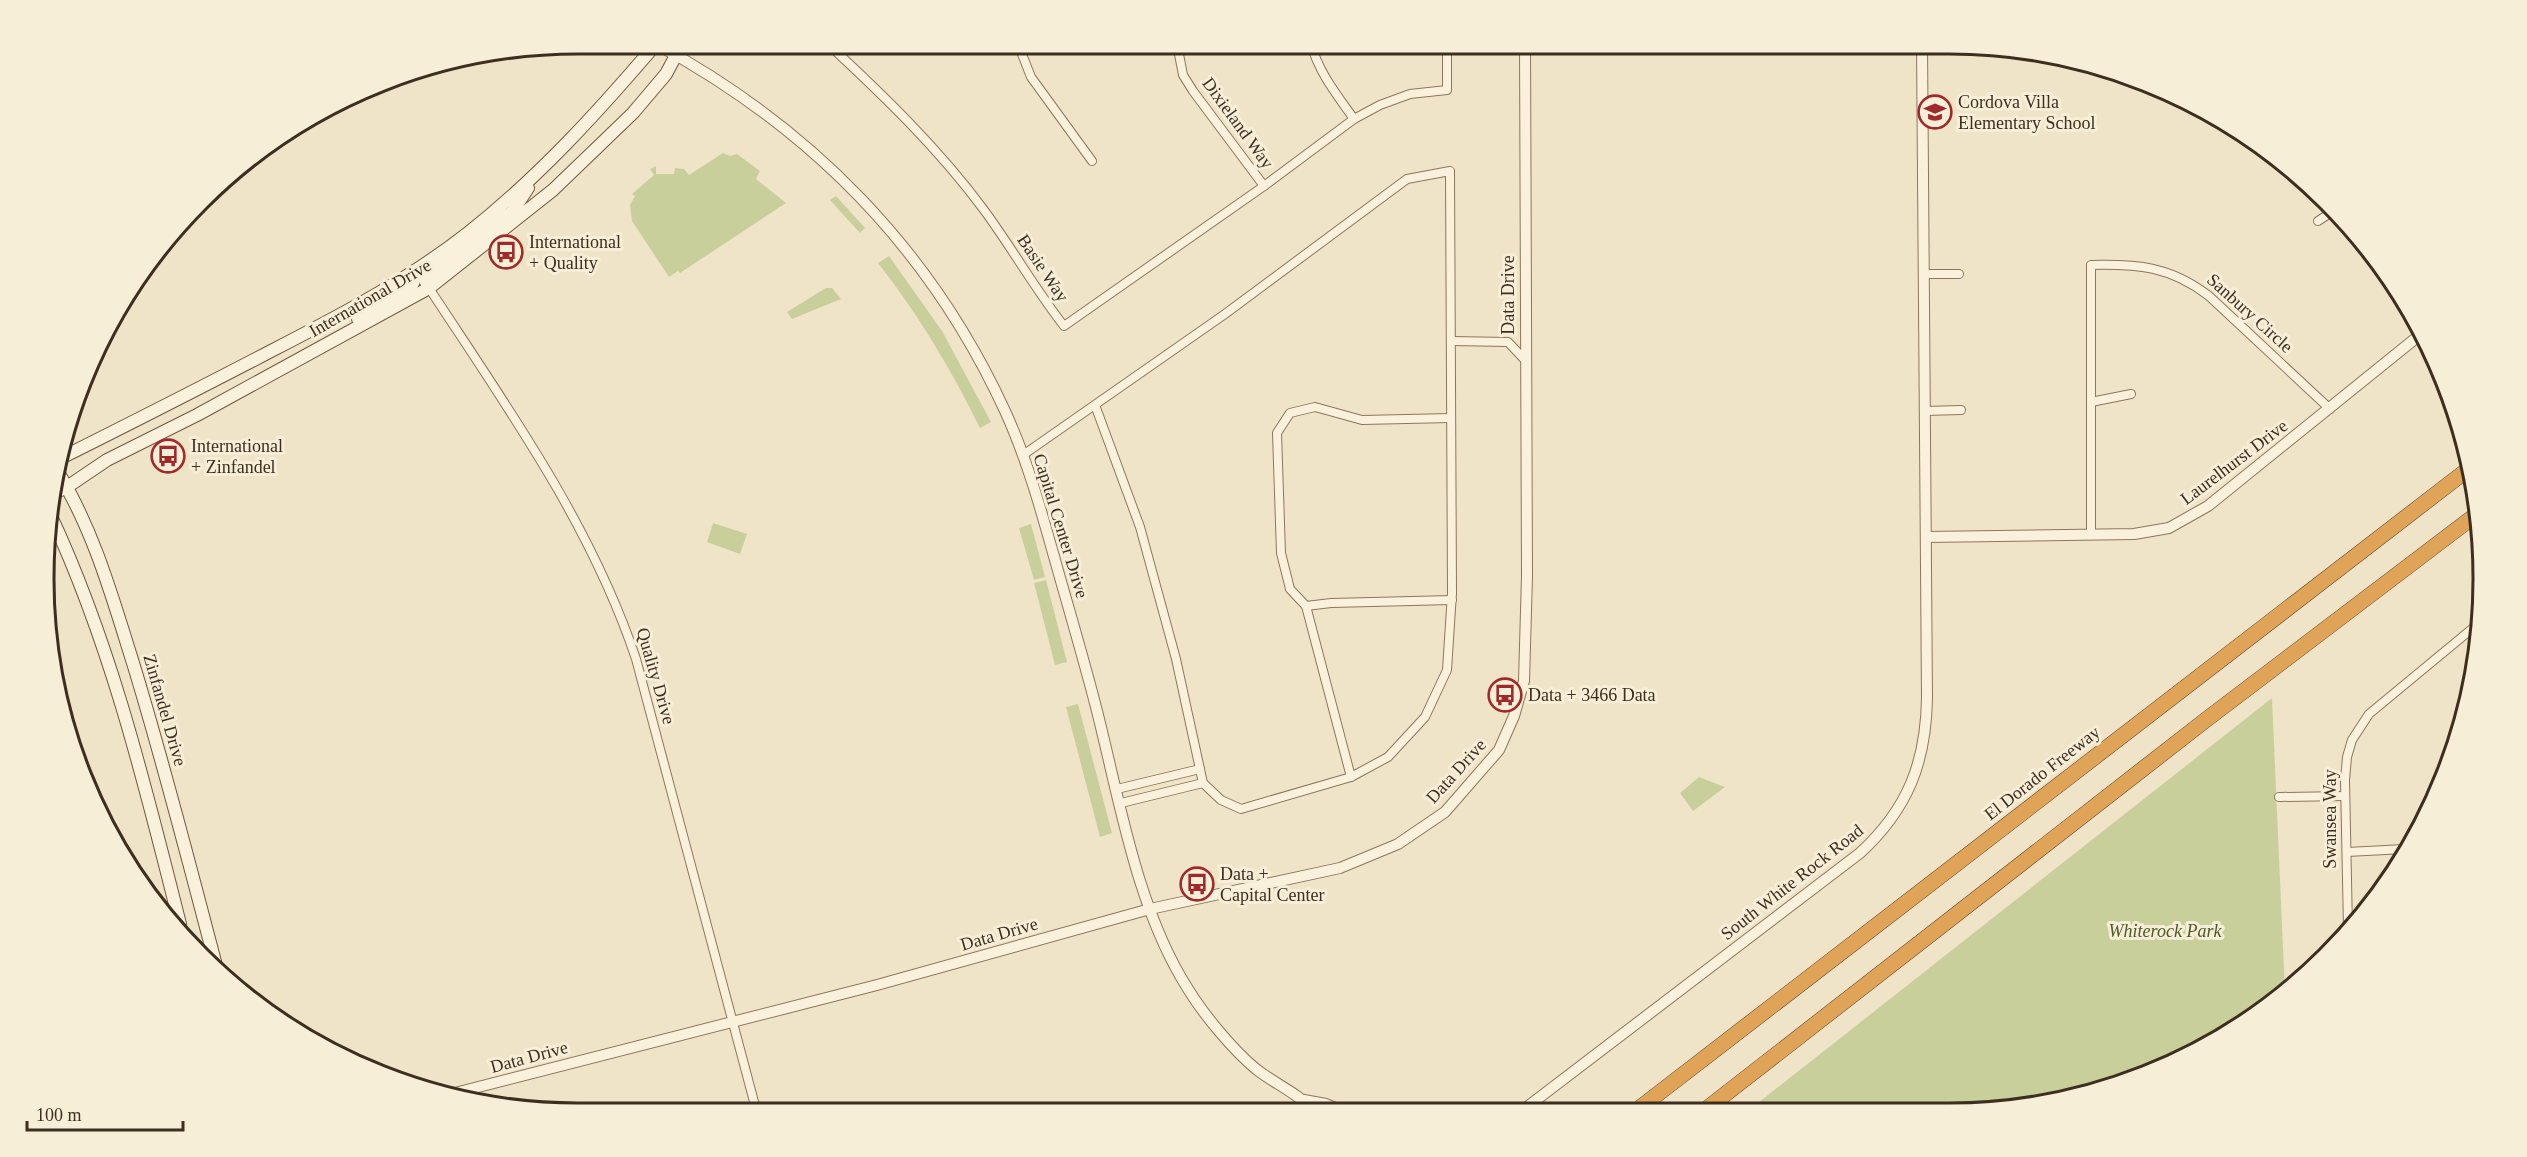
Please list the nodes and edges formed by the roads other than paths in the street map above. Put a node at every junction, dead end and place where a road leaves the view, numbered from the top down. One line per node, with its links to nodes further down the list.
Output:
1 (647, 54): 12 (main road, International Drive)
2 (838, 54): 13 (street, Basie Way)
3 (1022, 54): 11 (street)
4 (1179, 54): 13 (street, Dixieland Way)
5 (1314, 54): 10 (street)
6 (1447, 54): 10 (street, Basie Way)
7 (1525, 54): 23 (street, Data Drive)
8 (1923, 54): 17 (street, South White Rock Road)
9 (675, 55): 19 (main road, International Drive); 32 (street, Capital Center Drive)
10 (1354, 119): 13 (street, Basie Way)
11 (1092, 161)
12 (537, 175): 16 (main road, International Drive); 19 (main road)
13 (1264, 186)
14 (2326, 216): 15 (street)
15 (2318, 221)
16 (410, 274): 22 (main road); 31 (main road, International Drive)
17 (1924, 274): 18 (street); 29 (street, South White Rock Road)
18 (1959, 274)
19 (429, 288): 22 (main road, International Drive); 57 (street, Quality Drive)
20 (2415, 339): 27 (street, Laurelhurst Drive)
21 (1451, 341): 23 (street); 26 (street); 30 (street)
22 (319, 349): 35 (main road, International Drive)
23 (1525, 360): 53 (street, Data Drive)
24 (2131, 394): 25 (street)
25 (2091, 402): 27 (street, Sanbury Circle); 39 (street, Sanbury Circle)
26 (1095, 405): 32 (street); 44 (street)
27 (2330, 409): 39 (street, Laurelhurst Drive)
28 (1961, 410): 29 (street)
29 (1924, 411): 40 (street, South White Rock Road)
30 (1451, 418): 41 (street); 42 (street)
31 (69, 454)
32 (1023, 455): 47 (street, Capital Center Drive)
33 (2462, 474): 64 (highway, El Dorado Freeway)
34 (63, 481): 35 (main road, Zinfandel Drive)
35 (67, 487): 36 (main road, International Drive); 56 (main road, Zinfandel Drive)
36 (62, 490)
37 (2470, 519): 65 (highway)
38 (56, 529): 54 (main road)
39 (2091, 533): 40 (street, Laurelhurst Drive)
40 (1926, 537): 63 (street, South White Rock Road)
41 (1452, 600): 42 (street); 45 (street)
42 (1306, 606): 45 (street)
43 (2471, 630): 48 (street, Swansea Way)
44 (1200, 769): 46 (street); 47 (street)
45 (1351, 777): 46 (street)
46 (1203, 783): 50 (street)
47 (1117, 789): 50 (street, Capital Center Drive)
48 (2345, 796): 49 (street); 52 (street, Swansea Way)
49 (2279, 797)
50 (1121, 803): 53 (street, Capital Center Drive)
51 (2398, 849): 52 (street)
52 (2347, 852): 55 (street, Swansea Way)
53 (1150, 909): 57 (street, Data Drive); 59 (street, Capital Center Drive)
54 (178, 917)
55 (2348, 918)
56 (213, 954)
57 (732, 1020): 58 (street, Data Drive); 60 (street, Quality Drive)
58 (465, 1090)
59 (1304, 1100): 61 (street, Capital Center Drive); 62 (street, Capital Center Drive)
60 (753, 1103)
61 (1307, 1103)
62 (1320, 1103)
63 (1533, 1103)
64 (1646, 1103)
65 (1714, 1103)

